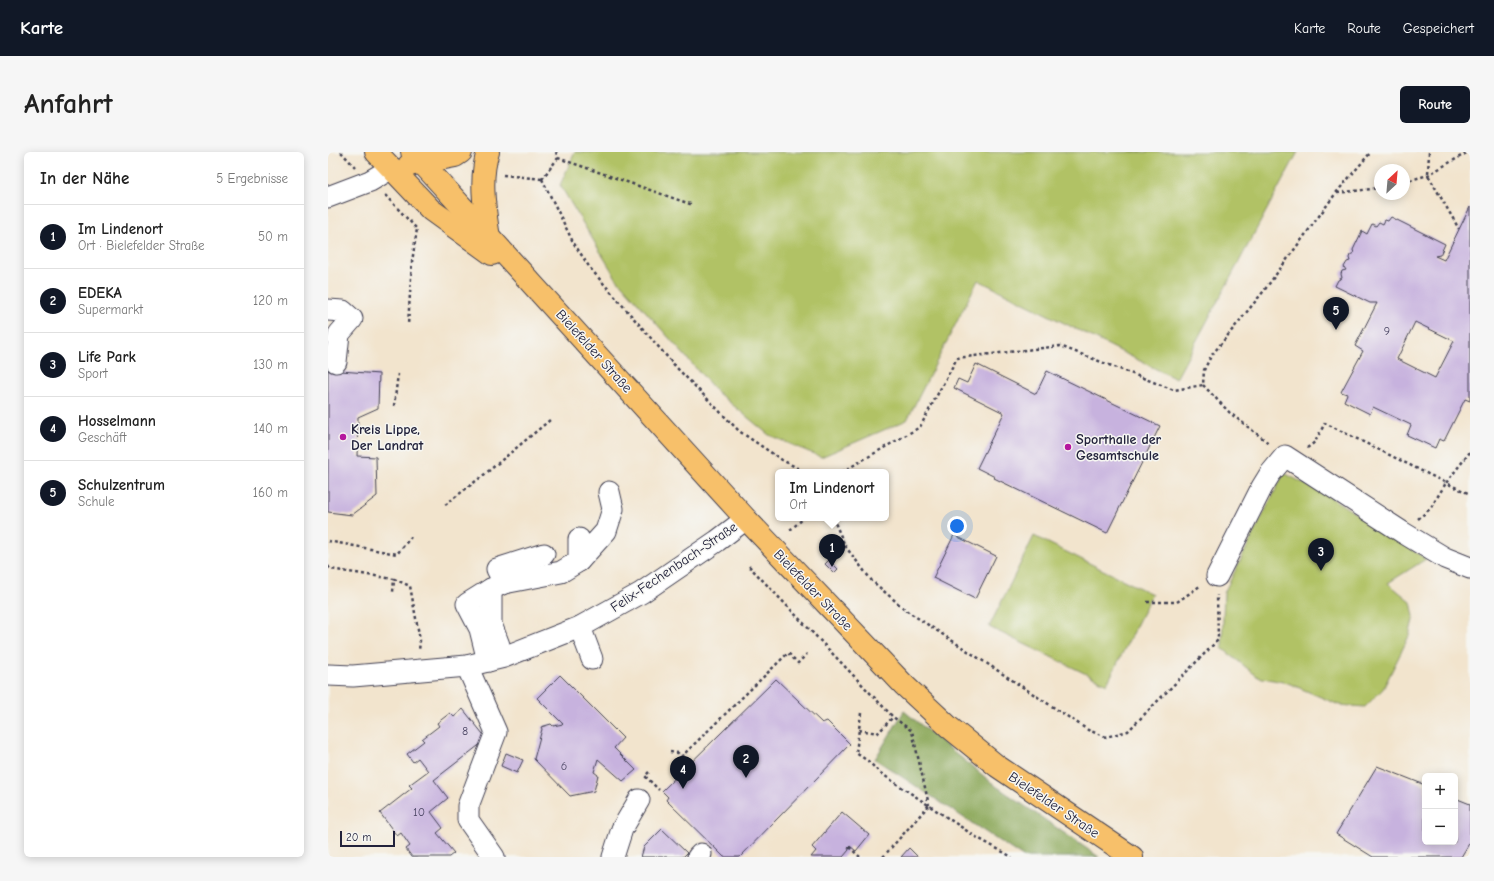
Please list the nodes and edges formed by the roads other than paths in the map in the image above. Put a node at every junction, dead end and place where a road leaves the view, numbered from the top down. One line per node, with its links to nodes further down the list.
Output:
1 (376, 152): 5 (main road, Bielefelder Straße)
2 (461, 152): 4 (main road)
3 (488, 152): 7 (main road)
4 (415, 156): 5 (main road); 7 (main road, Bielefelder Straße)
5 (392, 168): 6 (street); 8 (main road, Bielefelder Straße)
6 (328, 197)
7 (489, 238): 8 (main road, Bielefelder Straße)
8 (530, 282): 12 (main road, Bielefelder Straße)
9 (328, 310): 10 (street)
10 (336, 362)
11 (609, 492): 15 (street)
12 (746, 519): 19 (street, Felix-Fechenbach-Straße); 27 (main road, Bielefelder Straße)
13 (579, 539): 15 (street)
14 (544, 554): 18 (street)
15 (579, 561): 18 (street)
16 (1470, 568): 17 (street)
17 (1217, 576)
18 (497, 586): 20 (street); 20 (street)
19 (580, 627): 20 (street, Felix-Fechenbach-Straße); 21 (street)
20 (496, 659): 22 (street, Felix-Fechenbach-Straße)
21 (592, 659)
22 (467, 666): 23 (street, Felix-Fechenbach-Straße); 25 (street)
23 (328, 674)
24 (639, 800): 26 (street)
25 (494, 857)
26 (613, 857)
27 (1132, 857)

